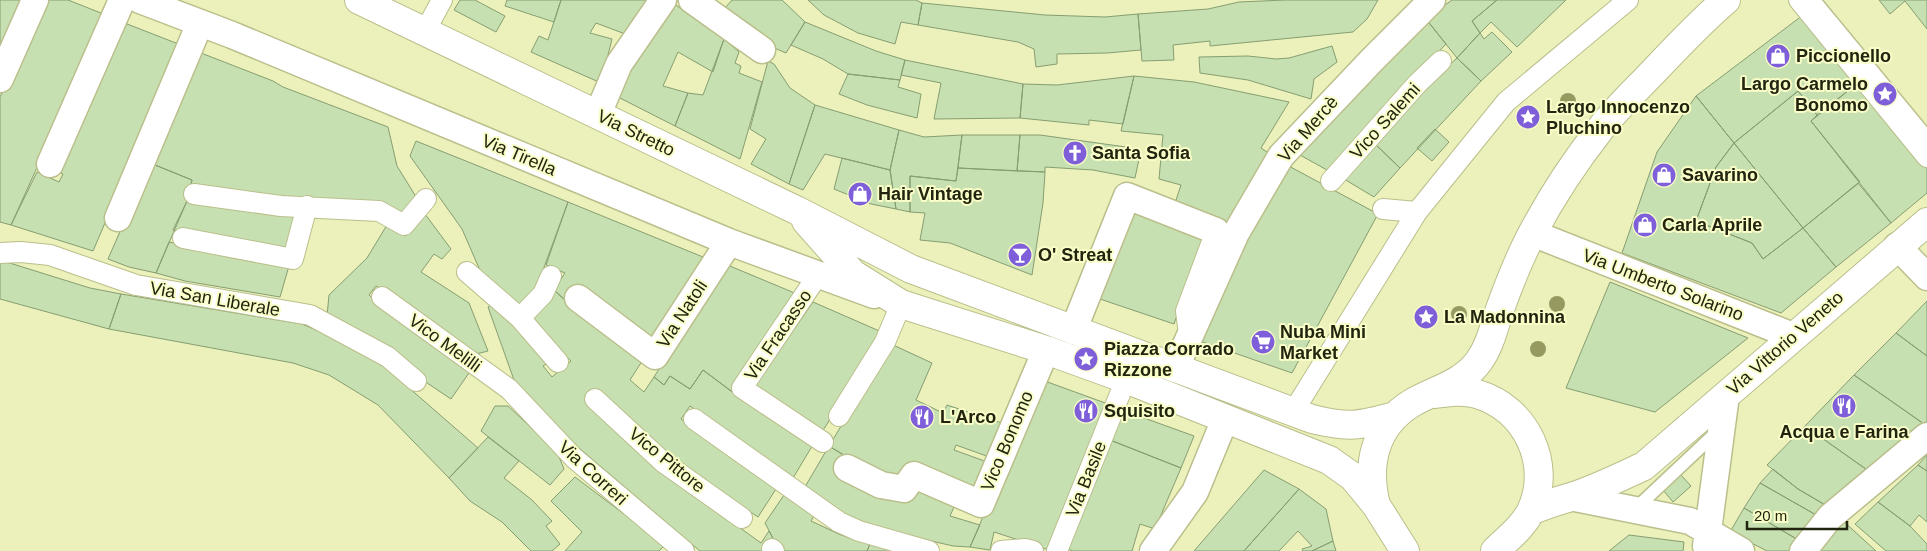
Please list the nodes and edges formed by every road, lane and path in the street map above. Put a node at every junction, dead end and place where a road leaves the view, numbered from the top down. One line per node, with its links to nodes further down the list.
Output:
1 (36, 0): 17 (street)
2 (122, 0): 21 (street)
3 (140, 0): 13 (street, Via Tirella)
4 (360, 0): 14 (street, Via Stretto)
5 (442, 0): 14 (street)
6 (663, 0): 18 (street)
7 (692, 0): 15 (street)
8 (1432, 0): 48 (street, Via Mercè)
9 (1628, 0): 28 (street)
10 (1726, 0): 32 (street)
11 (1799, 0): 20 (street)
12 (1814, 0): 19 (lane)
13 (195, 12): 29 (street); 34 (street, Via Tirella)
14 (424, 33): 18 (street, Via Stretto)
15 (762, 50)
16 (1441, 61): 22 (street, Vico Salemi)
17 (0, 79)
18 (598, 114): 27 (street, Via Stretto)
19 (1927, 137)
20 (1927, 157)
21 (50, 164)
22 (1331, 181)
23 (194, 194): 25 (street)
24 (426, 199): 25 (street)
25 (307, 206): 33 (street)
26 (1383, 209): 28 (street)
27 (796, 210): 37 (street, Via Stretto); 39 (street)
28 (1417, 212): 59 (street)
29 (118, 218)
30 (1927, 222): 35 (street, Via Vittorio Veneto)
31 (1216, 232): 47 (street); 48 (street)
32 (1532, 233): 49 (street, Via Umberto Solarino); 56 (street)
33 (183, 238)
34 (728, 242): 39 (street); 41 (street, Via Tirella); 44 (street, Via Natoli)
35 (1897, 246): 42 (street); 49 (street, Via Vittorio Veneto)
36 (0, 253): 54 (street, Via San Liberale)
37 (911, 269): 39 (street); 47 (street, Via Stretto)
38 (467, 272): 46 (street)
39 (853, 274): 45 (street)
40 (551, 276): 46 (street)
41 (818, 276): 45 (street, Via Tirella); 66 (street, Via Fracasso)
42 (1927, 277)
43 (382, 297): 55 (street, Vico Melilli)
44 (578, 298)
45 (901, 304): 50 (street); 60 (street)
46 (520, 318): 51 (street)
47 (1073, 331): 52 (street, Via Stretto)
48 (1189, 334): 52 (street, Via Mercè)
49 (1793, 336): 57 (street, Via Vittorio Veneto)
50 (1046, 350): 53 (street); 67 (street, Vico Bonomo)
51 (558, 362)
52 (1175, 369): 59 (street, Via Stretto)
53 (1126, 379): 63 (street); 79 (street, Via Basile)
54 (416, 381)
55 (509, 389): 74 (street, Via Correri)
56 (1433, 394): 61 (street); 70 (street)
57 (1726, 396): 64 (street); 68 (street, Via Vittorio Veneto)
58 (595, 399): 72 (street, Vico Pittore)
59 (1293, 412): 61 (street, Via Stretto)
60 (839, 416)
61 (1395, 416): 71 (street)
62 (694, 419): 76 (street)
63 (1225, 419): 71 (street); 80 (street)
64 (1721, 427): 69 (lane); 73 (street)
65 (1927, 436): 84 (street)
66 (823, 442)
67 (847, 468)
68 (1570, 497): 69 (street); 70 (street, Via Vittorio Veneto)
69 (1634, 510): 73 (street)
70 (1531, 511): 75 (street)
71 (1382, 517): 81 (street); 82 (street)
72 (742, 518)
73 (1706, 541): 83 (street)
74 (678, 549)
75 (1495, 549)
76 (928, 551)
77 (1001, 551): 78 (street)
78 (1033, 551)
79 (1057, 551)
80 (1152, 551)
81 (1405, 551)
82 (1420, 551)
83 (1741, 551)
84 (1803, 551)

